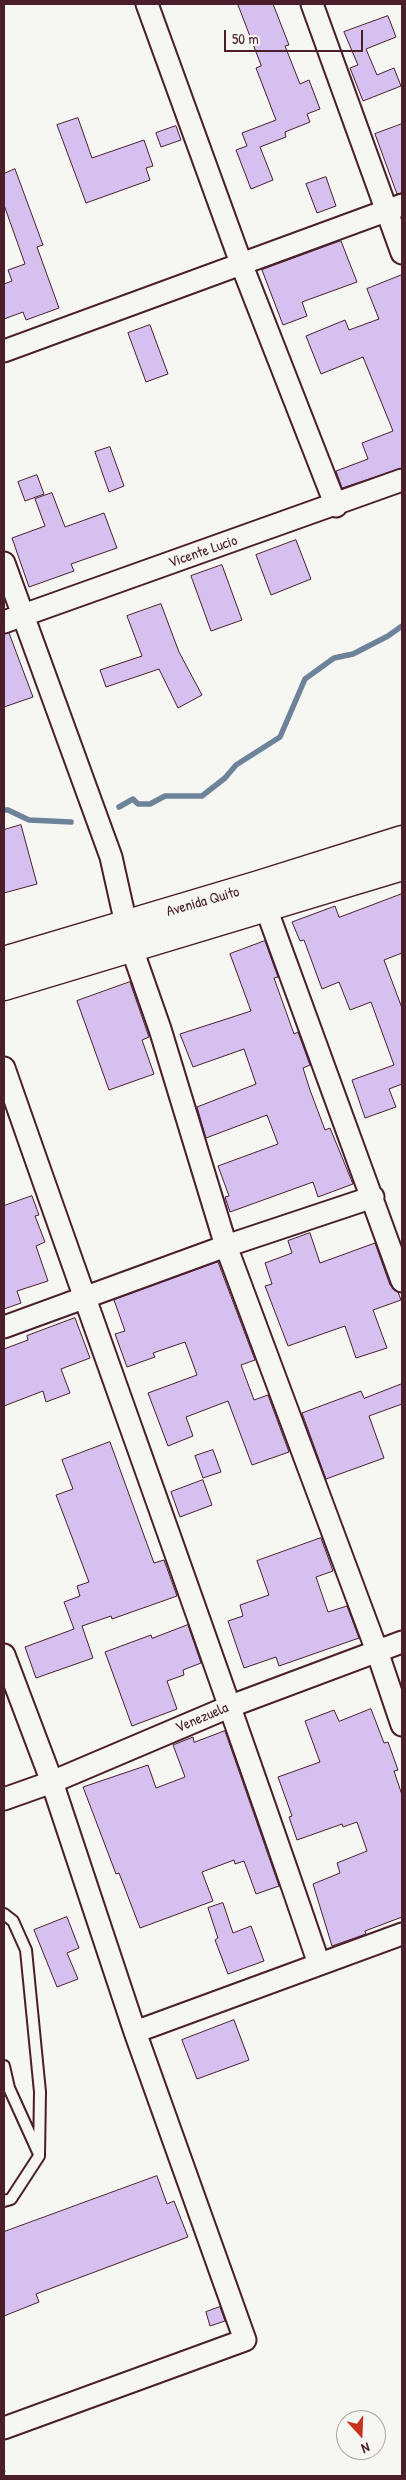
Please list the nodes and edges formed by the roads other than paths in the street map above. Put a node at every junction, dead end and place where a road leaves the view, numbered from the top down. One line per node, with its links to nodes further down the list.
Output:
1 (146, 4): 5 (street)
2 (312, 4): 3 (street)
3 (394, 208): 4 (street); 5 (street)
4 (402, 253)
5 (241, 263): 6 (street); 8 (street)
6 (4, 351)
7 (402, 480): 8 (street, Vicente Lucio)
8 (336, 506): 10 (street, Vicente Lucio)
9 (4, 563): 10 (street)
10 (13, 619): 14 (street)
11 (402, 840): 14 (highway, Avenida Quito)
12 (402, 866): 13 (highway, Avenida Quito)
13 (266, 908): 14 (highway, Avenida Quito); 18 (street)
14 (129, 937): 15 (highway, Avenida Quito); 16 (highway, Avenida Quito); 19 (street)
15 (4, 961)
16 (4, 986)
17 (4, 1068): 21 (street)
18 (373, 1197): 19 (street); 20 (street)
19 (226, 1246): 21 (street); 24 (street)
20 (402, 1281)
21 (83, 1297): 22 (street); 26 (street)
22 (4, 1327)
23 (402, 1642): 24 (street, Venezuela)
24 (377, 1651): 26 (street, Venezuela); 27 (street)
25 (4, 1654): 28 (street)
26 (231, 1706): 28 (street, Venezuela); 32 (street)
27 (402, 1725)
28 (52, 1782): 29 (street, Venezuela); 33 (street)
29 (4, 1799)
30 (4, 1914): 35 (lane)
31 (402, 1934): 32 (street)
32 (319, 1964): 33 (street)
33 (135, 2032): 37 (street)
34 (4, 2066): 35 (lane)
35 (40, 2156): 36 (lane)
36 (4, 2201)
37 (4, 2428)

